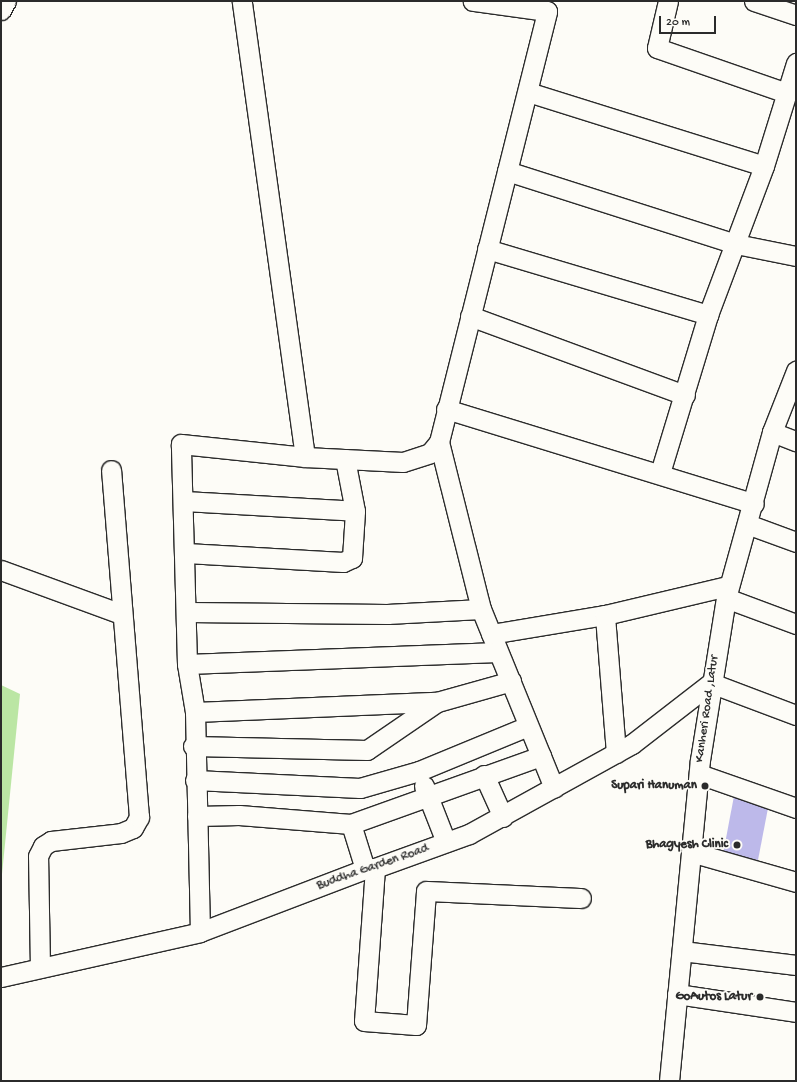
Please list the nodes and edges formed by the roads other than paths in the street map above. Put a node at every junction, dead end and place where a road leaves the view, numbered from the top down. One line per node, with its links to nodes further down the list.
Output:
1 (6, 1): 7 (street)
2 (242, 1): 25 (street)
3 (473, 1): 6 (street)
4 (668, 1): 11 (street)
5 (754, 1): 8 (street)
6 (530, 5): 10 (street)
7 (1, 10)
8 (796, 15)
9 (796, 63): 11 (street)
10 (528, 92): 12 (street); 13 (street)
11 (787, 93): 12 (street)
12 (764, 166): 14 (street)
13 (508, 171): 14 (street); 15 (street)
14 (736, 244): 16 (street); 17 (street)
15 (487, 249): 17 (street); 18 (street)
16 (796, 256)
17 (708, 315): 20 (street)
18 (470, 316): 20 (street); 21 (street)
19 (796, 371): 22 (street, Kanheri Road ,Latur)
20 (685, 395): 28 (street)
21 (446, 409): 24 (street); 28 (street)
22 (772, 432): 23 (street); 30 (street, Kanheri Road ,Latur)
23 (796, 441)
24 (439, 442): 26 (street); 37 (street)
25 (305, 457): 26 (street); 29 (street)
26 (345, 460): 31 (street)
27 (111, 470): 39 (street)
28 (660, 474): 30 (street)
29 (184, 501): 31 (street); 34 (street)
30 (754, 504): 32 (street, Kanheri Road ,Latur)
31 (355, 511): 34 (street)
32 (747, 524): 33 (street); 36 (street, Kanheri Road ,Latur)
33 (796, 542)
34 (186, 554): 38 (street)
35 (1, 570): 39 (street)
36 (727, 592): 40 (street); 41 (street); 46 (street, Kanheri Road ,Latur)
37 (481, 609): 38 (street); 42 (street)
38 (187, 612): 44 (street)
39 (121, 614): 72 (street)
40 (605, 615): 42 (street); 52 (street)
41 (796, 624)
42 (491, 634): 43 (street)
43 (498, 652): 44 (street); 45 (street)
44 (187, 664): 48 (street)
45 (511, 681): 47 (street); 50 (street)
46 (711, 683): 49 (street); 52 (street, Buddha Garden Road); 55 (street, Kanheri Road ,Latur)
47 (437, 702): 48 (street); 51 (street)
48 (195, 712): 51 (street)
49 (796, 715)
50 (528, 726): 53 (street); 54 (street)
51 (194, 746): 57 (street)
52 (616, 753): 58 (street, Buddha Garden Road)
53 (541, 756): 56 (street); 58 (street)
54 (419, 771): 57 (street); 59 (street)
55 (699, 774): 60 (street); 65 (street, Kanheri Road ,Latur)
56 (484, 775): 59 (street); 62 (street)
57 (195, 780): 61 (street)
58 (554, 788): 62 (street, Buddha Garden Road)
59 (427, 798): 63 (street); 64 (street)
60 (796, 808)
61 (197, 816): 63 (street); 69 (street)
62 (502, 818): 64 (street, Buddha Garden Road)
63 (351, 824): 66 (street)
64 (446, 842): 66 (street, Buddha Garden Road)
65 (691, 852): 67 (street); 70 (street, Kanheri Road ,Latur)
66 (370, 869): 68 (street); 69 (street, Buddha Garden Road)
67 (796, 882)
68 (581, 898)
69 (200, 932): 72 (street, Buddha Garden Road)
70 (682, 951): 71 (street); 74 (street, Kanheri Road ,Latur)
71 (796, 964)
72 (40, 968): 73 (street, Buddha Garden Road)
73 (1, 976)
74 (677, 994): 75 (street); 76 (street, Kanheri Road ,Latur)
75 (796, 1012)
76 (669, 1081)

